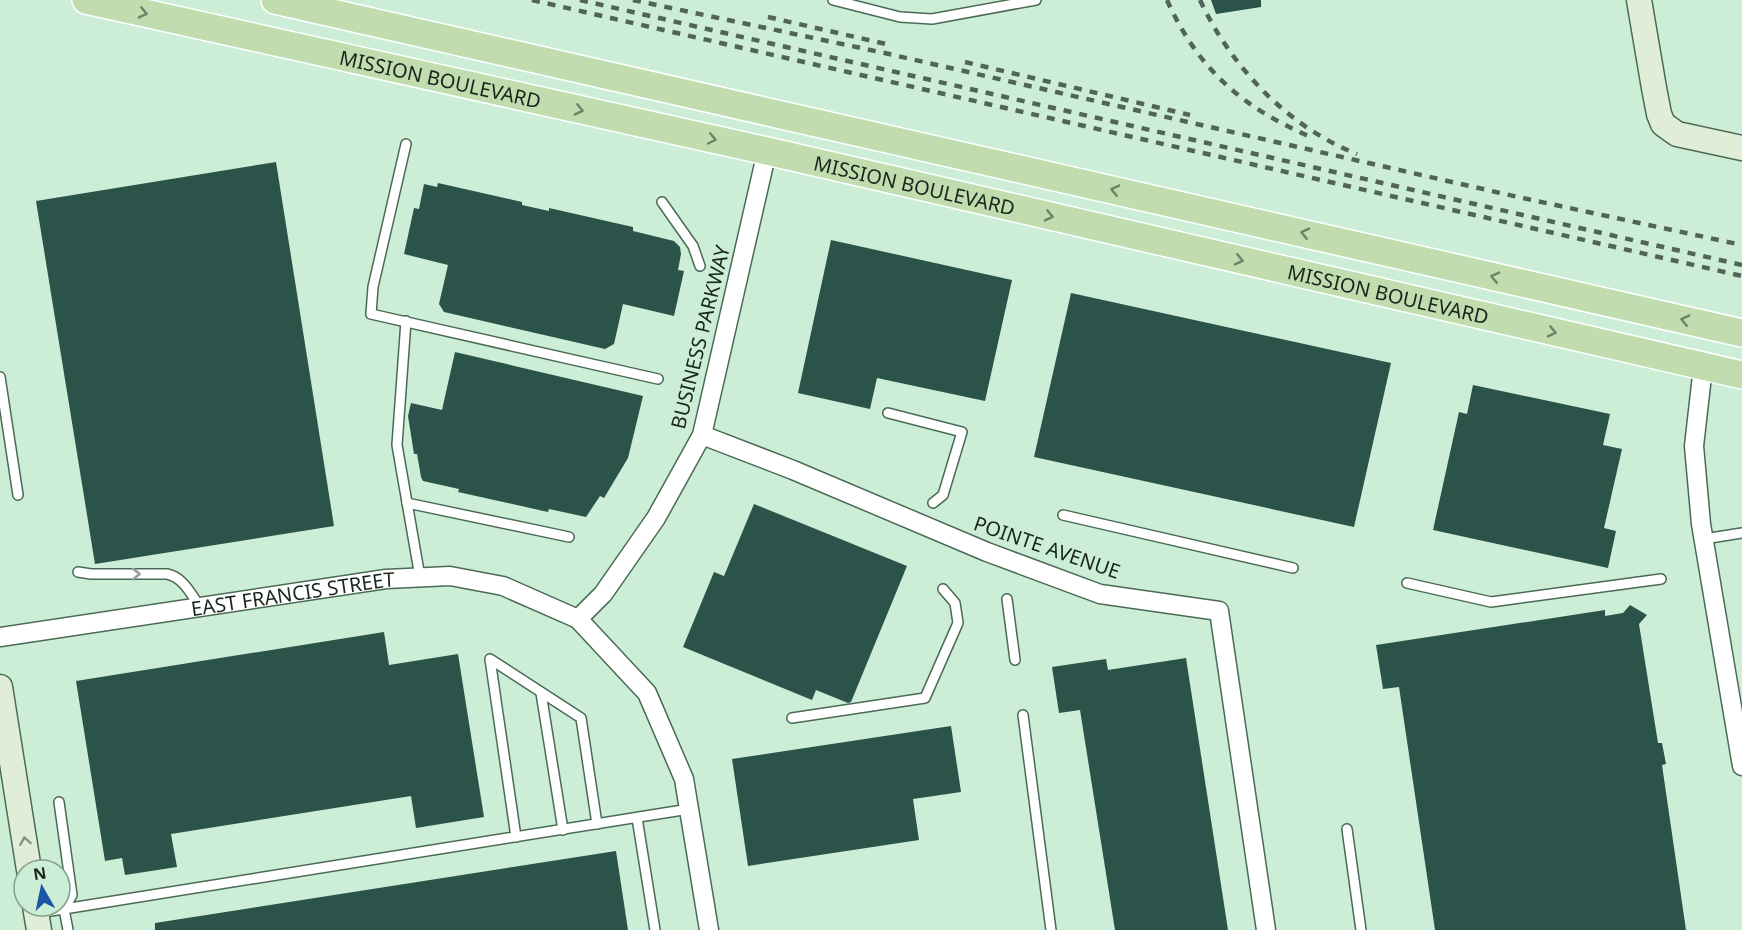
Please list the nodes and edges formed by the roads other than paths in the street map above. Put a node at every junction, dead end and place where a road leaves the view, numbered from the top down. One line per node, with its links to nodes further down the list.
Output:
1 (86, 0): 8 (main road, MISSION BOULEVARD, one-way to 8)
2 (275, 0): 12 (main road, MISSION BOULEVARD, one-way to 2)
3 (833, 0): 4 (lane)
4 (1036, 0)
5 (1639, 0): 7 (street)
6 (406, 144): 11 (lane)
7 (1742, 148)
8 (767, 151): 13 (main road, MISSION BOULEVARD, one-way to 13); 18 (street, BUSINESS PARKWAY)
9 (662, 202): 10 (lane)
10 (700, 266)
11 (406, 321): 16 (lane); 20 (lane)
12 (1742, 333)
13 (1703, 367): 14 (main road, MISSION BOULEVARD); 25 (street)
14 (1742, 375)
15 (0, 377): 19 (lane)
16 (658, 379)
17 (888, 413): 21 (lane)
18 (702, 435): 34 (street, BUSINESS PARKWAY); 55 (street, POINTE AVENUE)
19 (18, 495)
20 (407, 503): 24 (lane); 28 (lane)
21 (933, 503)
22 (1063, 515): 26 (lane)
23 (1742, 533): 25 (lane)
24 (569, 537)
25 (1704, 539): 41 (street)
26 (1293, 568)
27 (78, 572): 33 (lane, one-way to 33)
28 (420, 577): 33 (street, EAST FRANCIS STREET); 34 (street, EAST FRANCIS STREET)
29 (1661, 579): 30 (lane)
30 (1407, 583)
31 (943, 589): 40 (lane)
32 (1007, 599): 36 (lane)
33 (200, 607): 35 (street, EAST FRANCIS STREET)
34 (579, 619): 43 (street)
35 (0, 637)
36 (1015, 660)
37 (0, 687): 49 (street, one-way to 37)
38 (542, 693): 45 (lane); 47 (lane); 48 (lane)
39 (1023, 716): 54 (lane)
40 (792, 718)
41 (1742, 766)
42 (59, 802): 50 (lane)
43 (689, 809): 44 (lane); 53 (street)
44 (637, 818): 45 (lane); 52 (lane)
45 (597, 824): 47 (lane)
46 (1347, 829): 56 (lane)
47 (563, 830): 48 (lane)
48 (516, 837): 51 (lane)
49 (27, 858)
50 (67, 858)
51 (72, 908)
52 (655, 930)
53 (709, 930)
54 (1051, 930)
55 (1266, 930)
56 (1361, 930)

